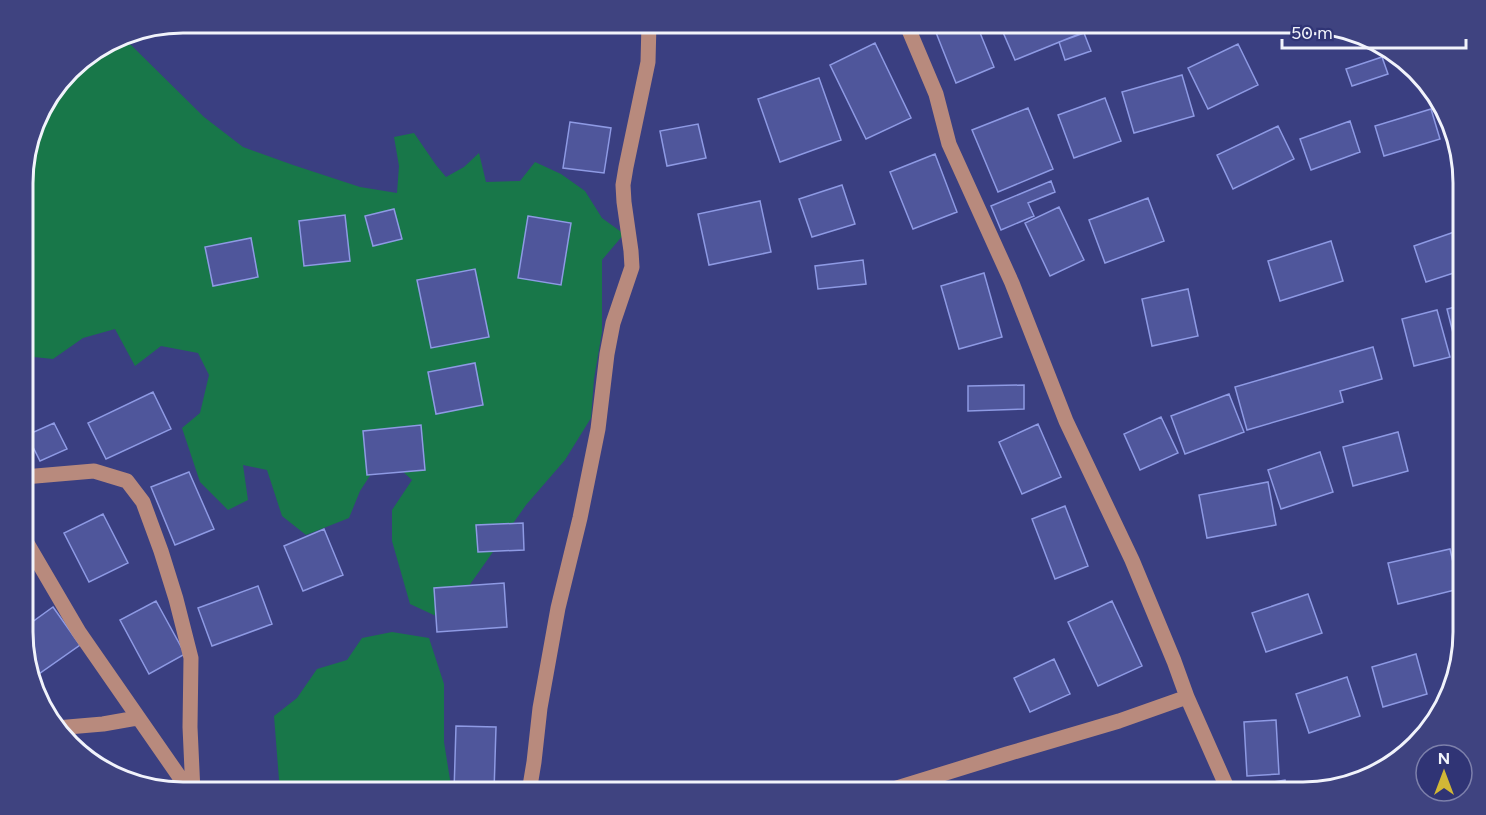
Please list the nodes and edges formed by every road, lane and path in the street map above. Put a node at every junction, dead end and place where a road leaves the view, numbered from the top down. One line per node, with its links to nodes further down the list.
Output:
1 (649, 33): 10 (street)
2 (911, 33): 5 (street)
3 (33, 476): 9 (street)
4 (33, 553): 6 (street)
5 (1187, 697): 11 (street); 12 (street)
6 (137, 718): 7 (street); 8 (street)
7 (67, 727)
8 (184, 782)
9 (191, 782)
10 (531, 782)
11 (916, 782)
12 (1225, 782)

